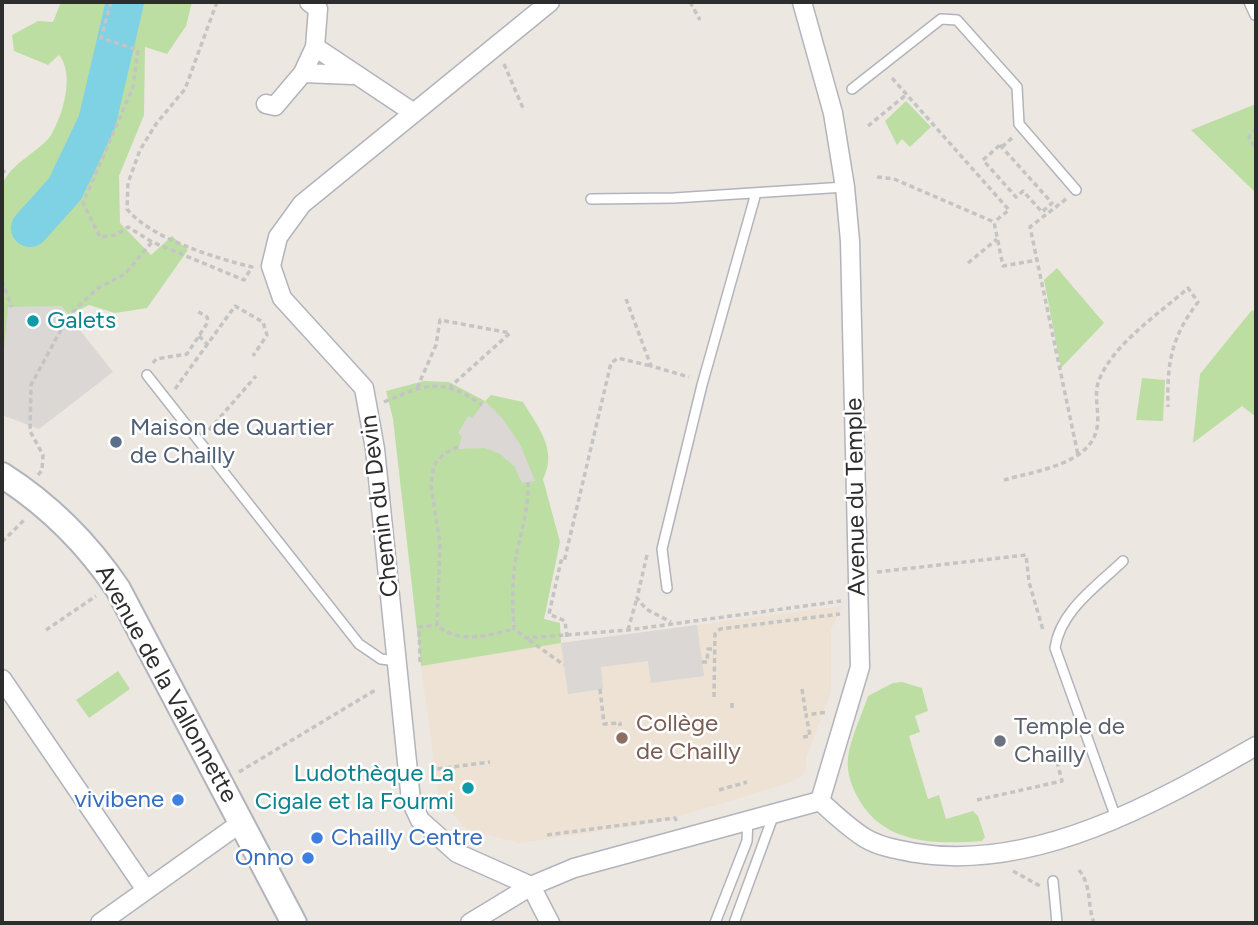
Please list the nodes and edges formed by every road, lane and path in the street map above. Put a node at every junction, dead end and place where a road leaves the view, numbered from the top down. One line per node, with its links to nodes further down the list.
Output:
1 (111, 2): 33 (path)
2 (218, 2): 33 (path)
3 (309, 2): 10 (street)
4 (550, 2): 11 (street, Chemin du Devin)
5 (690, 2): 9 (path)
6 (802, 2): 26 (street, Avenue du Temple)
7 (1249, 2): 8 (lane)
8 (1255, 15)
9 (700, 20)
10 (315, 47): 12 (street); 13 (street)
11 (494, 47): 18 (path); 19 (street, Chemin du Devin)
12 (303, 73): 13 (street); 17 (street)
13 (352, 75): 19 (street)
14 (882, 86): 16 (path)
15 (852, 89): 27 (lane)
16 (907, 94): 20 (path); 31 (path)
17 (266, 104)
18 (523, 108)
19 (414, 113): 52 (street, Chemin du Devin)
20 (868, 126)
21 (1256, 128): 22 (path)
22 (1256, 150)
23 (7, 167): 24 (path)
24 (2, 174)
25 (877, 177): 31 (path)
26 (845, 187): 28 (lane); 64 (street, Avenue du Temple)
27 (1076, 190): 30 (path)
28 (756, 192): 29 (lane); 65 (lane)
29 (592, 199)
30 (1049, 209): 30 (path); 34 (path)
31 (995, 222): 32 (path)
32 (997, 239): 34 (path); 35 (path)
33 (152, 242): 57 (path)
34 (1037, 260): 55 (path)
35 (968, 263)
36 (2, 281): 38 (path)
37 (626, 299): 43 (path)
38 (12, 307)
39 (197, 310): 40 (path)
40 (199, 336): 41 (path); 44 (path)
41 (208, 345): 42 (path); 49 (path)
42 (253, 356)
43 (651, 366): 48 (path); 75 (path)
44 (146, 375): 49 (lane)
45 (256, 376): 53 (path)
46 (450, 387): 47 (path); 47 (path); 50 (path)
47 (417, 388): 52 (path)
48 (686, 389)
49 (167, 401): 53 (lane)
50 (482, 405)
51 (1168, 407): 55 (path)
52 (369, 408): 79 (street, Chemin du Devin)
53 (198, 441): 79 (lane)
54 (458, 447): 71 (path)
55 (1078, 454): 58 (path)
56 (2, 475): 104 (street, Avenue de la Vallonnette)
57 (38, 475)
58 (1004, 480)
59 (528, 482): 72 (path)
60 (27, 518): 61 (path)
61 (2, 542)
62 (649, 545): 67 (path)
63 (1123, 561): 77 (lane)
64 (858, 575): 77 (path); 89 (street, Avenue du Temple)
65 (667, 588)
66 (96, 596): 73 (path)
67 (637, 598): 70 (path); 74 (path)
68 (847, 600): 70 (path)
69 (846, 613): 78 (path)
70 (673, 623): 74 (path)
71 (437, 625): 72 (path); 80 (path)
72 (514, 629): 76 (path)
73 (46, 630)
74 (628, 630): 75 (path)
75 (567, 637): 76 (path)
76 (527, 639): 82 (path)
77 (1055, 648): 103 (lane)
78 (715, 649): 81 (path); 87 (path)
79 (397, 661): 110 (street, Chemin du Devin)
80 (420, 662)
81 (702, 662)
82 (564, 665)
83 (2, 680): 112 (street)
84 (377, 689): 96 (path)
85 (600, 689): 90 (path)
86 (802, 689): 88 (path)
87 (714, 697)
88 (806, 715): 89 (path); 91 (path)
89 (844, 716): 100 (street, Avenue du Temple)
90 (620, 726)
91 (803, 737)
92 (1256, 746): 103 (street)
93 (1072, 754): 99 (path)
94 (490, 762): 95 (path)
95 (429, 770)
96 (237, 773)
97 (747, 782): 98 (path)
98 (719, 790)
99 (977, 800)
100 (820, 801): 101 (street); 107 (street)
101 (774, 812): 102 (street); 118 (lane)
102 (748, 818): 110 (street); 117 (lane)
103 (1116, 818): 107 (street)
104 (242, 822): 112 (street); 114 (street, Avenue de la Vallonnette)
105 (677, 824): 106 (path)
106 (547, 835)
107 (1000, 852): 111 (path)
108 (1079, 870): 120 (path)
109 (1053, 881): 119 (lane)
110 (531, 886): 115 (street); 116 (street)
111 (1041, 886)
112 (146, 890): 113 (street)
113 (100, 923)
114 (294, 923)
115 (470, 923)
116 (550, 923)
117 (715, 923)
118 (734, 923)
119 (1057, 923)
120 (1094, 923)

